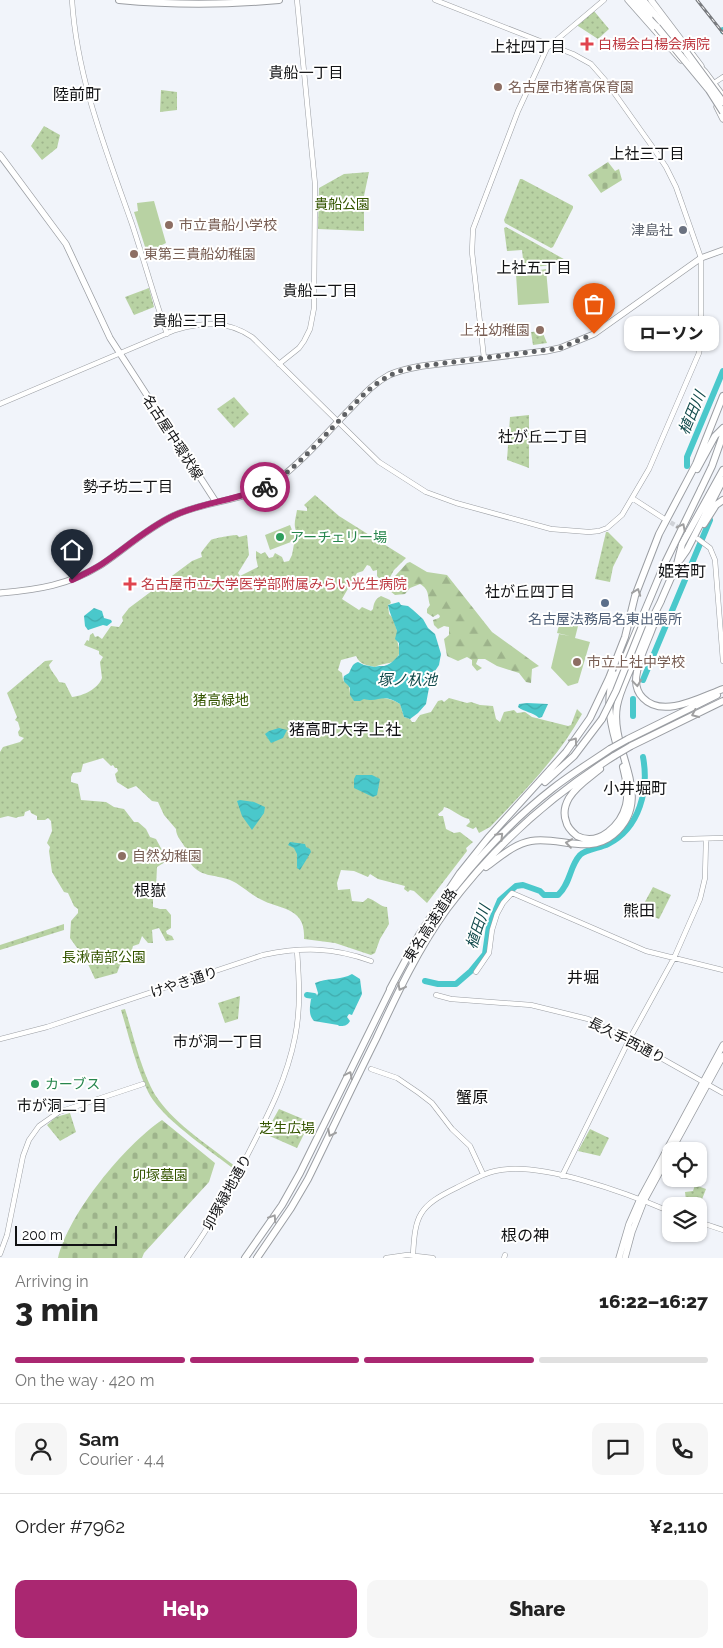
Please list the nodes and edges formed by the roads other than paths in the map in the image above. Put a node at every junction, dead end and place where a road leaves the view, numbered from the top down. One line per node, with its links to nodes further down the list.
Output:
1 (72, 0): 27 (street)
2 (119, 0): 7 (highway)
3 (145, 0): 4 (highway)
4 (244, 0)
5 (252, 0): 6 (highway)
6 (268, 0)
7 (279, 0)
8 (297, 0): 30 (street)
9 (435, 0): 14 (street)
10 (604, 0): 14 (street)
11 (633, 0): 15 (main road, bridge); 18 (main road); 22 (highway, bridge)
12 (644, 0): 15 (highway)
13 (651, 0): 16 (main road)
14 (550, 44): 26 (street); 29 (street)
15 (686, 55): 16 (main road); 18 (main road); 21 (highway, bridge)
16 (705, 72): 19 (main road)
17 (723, 77): 19 (street)
18 (697, 78): 23 (main road)
19 (714, 83): 20 (main road)
20 (723, 96)
21 (723, 102)
22 (723, 112)
23 (723, 119)
24 (0, 155): 28 (main road, 名古屋中環状線)
25 (723, 250): 26 (main road)
26 (701, 258): 29 (main road); 41 (street)
27 (167, 334): 28 (street); 30 (street)
28 (119, 354): 32 (street); 43 (main road, 名古屋中環状線)
29 (484, 358): 34 (main road)
30 (279, 364): 34 (street)
31 (723, 396): 37 (highway)
32 (0, 404)
33 (723, 407): 37 (highway)
34 (338, 422): 41 (street); 43 (main road)
35 (723, 428): 40 (highway)
36 (723, 435): 48 (highway, one-way to 36, bridge)
37 (706, 438): 40 (highway)
38 (723, 470): 47 (highway)
39 (723, 480): 46 (highway)
40 (680, 495): 52 (highway, one-way to 40)
41 (632, 498): 44 (street)
42 (723, 500): 46 (highway)
43 (216, 502): 49 (main road)
44 (663, 518)
45 (701, 541): 51 (street)
46 (690, 544): 47 (highway)
47 (677, 564): 50 (highway)
48 (664, 565): 56 (highway); 58 (highway, bridge)
49 (0, 593)
50 (661, 601): 54 (highway, one-way to 54); 62 (highway, one-way to 62)
51 (722, 626): 53 (street)
52 (625, 637): 56 (highway); 58 (highway, one-way to 52)
53 (723, 661)
54 (723, 690): 68 (highway, 東名高速道路, one-way to 54, bridge)
55 (723, 701): 57 (highway, 東名高速道路, one-way to 57, bridge)
56 (612, 730): 57 (highway)
57 (614, 757): 62 (highway, 東名高速道路)
58 (519, 804): 68 (highway)
59 (723, 838): 61 (street)
60 (684, 839): 61 (street)
61 (706, 839): 64 (street)
62 (471, 879): 88 (highway, 東名高速道路, one-way to 88)
63 (297, 950): 65 (street, けやき通り); 70 (street, けやき通り); 86 (street, 卯塚緑地通り)
64 (674, 958): 66 (street); 67 (street); 71 (street)
65 (371, 961)
66 (723, 970)
67 (476, 972)
68 (390, 989): 87 (highway, 東名高速道路, one-way to 68)
69 (436, 995): 71 (street, 長久手西通り)
70 (0, 1039)
71 (630, 1040): 75 (street, 長久手西通り); 79 (street)
72 (723, 1046): 75 (main road)
73 (723, 1056): 75 (main road)
74 (371, 1069): 78 (street)
75 (706, 1083): 77 (street, 長久手西通り); 80 (main road)
76 (143, 1084): 84 (street)
77 (723, 1093)
78 (484, 1174): 79 (street); 85 (street)
79 (562, 1176): 80 (street)
80 (642, 1200): 81 (street); 91 (main road); 92 (main road)
81 (662, 1208)
82 (707, 1225): 83 (street)
83 (723, 1230)
84 (0, 1254)
85 (413, 1255): 89 (street); 90 (street)
86 (187, 1258)
87 (245, 1258)
88 (257, 1258)
89 (386, 1258)
90 (433, 1258)
91 (619, 1258)
92 (625, 1258)

